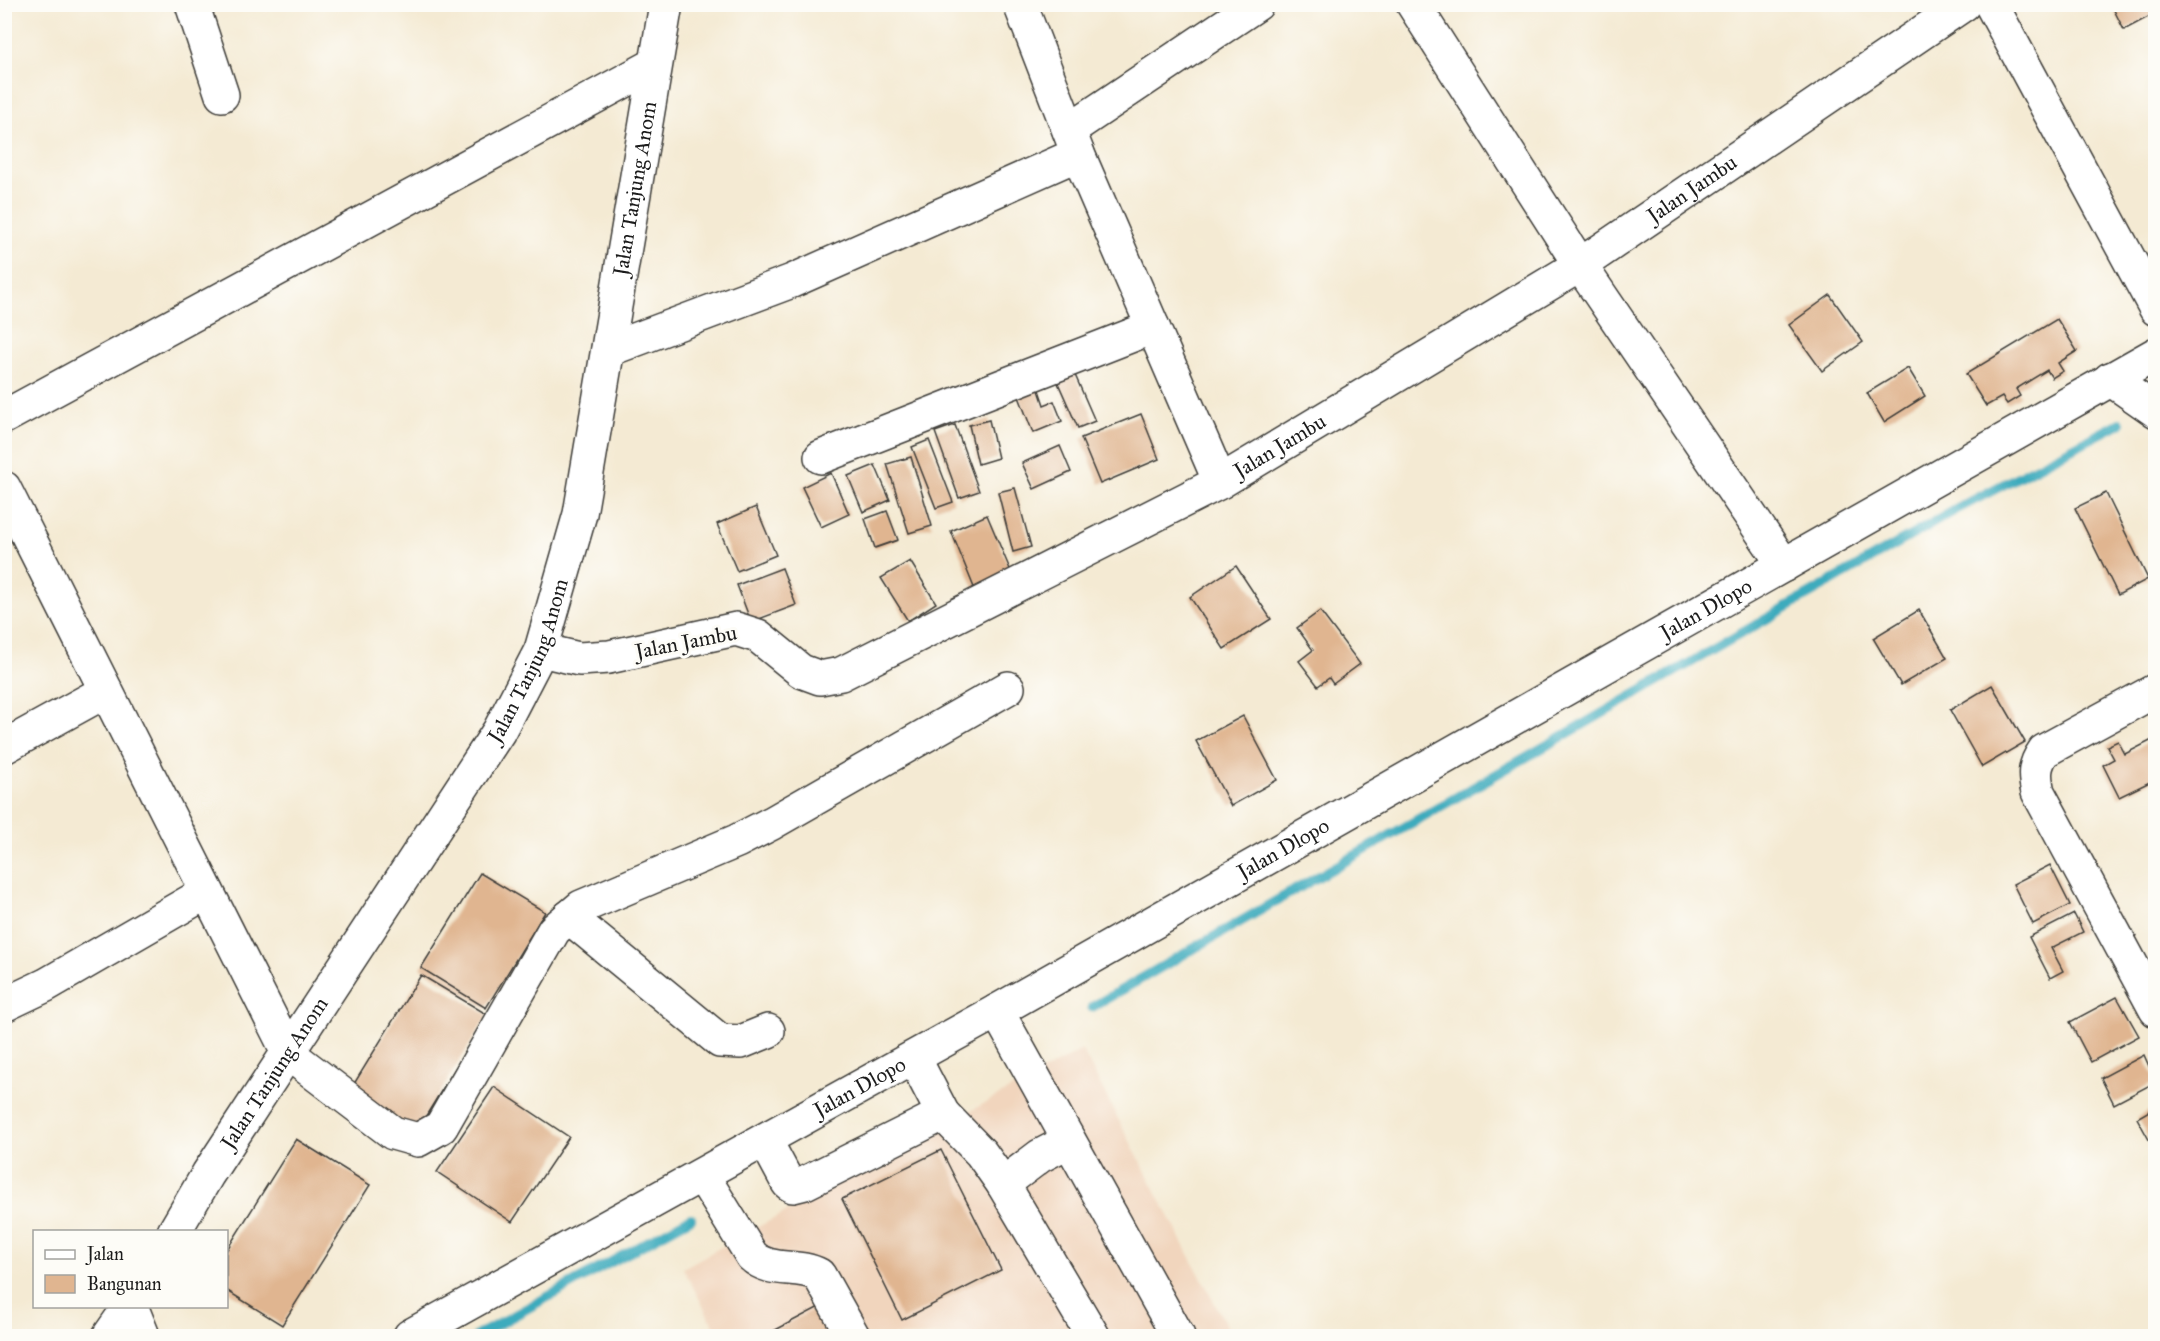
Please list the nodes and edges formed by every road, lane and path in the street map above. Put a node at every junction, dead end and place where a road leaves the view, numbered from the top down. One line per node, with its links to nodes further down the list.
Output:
1 (192, 4): 9 (street)
2 (666, 4): 8 (street, Jalan Tanjung Anom)
3 (1020, 4): 10 (street)
4 (1257, 4): 10 (street)
5 (1413, 4): 11 (street)
6 (1964, 4): 11 (street, Jalan Jambu)
7 (1991, 4): 12 (street)
8 (654, 65): 14 (street, Jalan Tanjung Anom); 18 (street)
9 (222, 94)
10 (1074, 142): 13 (street); 14 (street)
11 (1580, 265): 20 (street, Jalan Jambu); 22 (street)
12 (2156, 309)
13 (1153, 327): 19 (street); 20 (street)
14 (608, 350): 23 (street, Jalan Tanjung Anom)
15 (2156, 354): 16 (street, Jalan Dlopo)
16 (2110, 379): 17 (street); 22 (street, Jalan Dlopo)
17 (2156, 411)
18 (4, 417)
19 (821, 458)
20 (1220, 482): 23 (street, Jalan Jambu)
21 (4, 488): 26 (street)
22 (1784, 565): 32 (street, Jalan Dlopo)
23 (541, 650): 34 (street, Jalan Tanjung Anom)
24 (1008, 687): 29 (street)
25 (2156, 690): 31 (street)
26 (106, 691): 27 (street); 28 (street)
27 (4, 747)
28 (207, 892): 30 (street); 34 (street)
29 (569, 917): 33 (street); 34 (street)
30 (4, 1005)
31 (2156, 1010)
32 (997, 1011): 35 (street, Jalan Dlopo); 37 (street)
33 (768, 1030)
34 (289, 1054): 41 (street, Jalan Tanjung Anom)
35 (914, 1058): 36 (street); 38 (street, Jalan Dlopo)
36 (943, 1114): 38 (street); 40 (street)
37 (1069, 1141): 40 (street); 49 (street)
38 (776, 1161): 39 (street, Jalan Dlopo)
39 (702, 1175): 46 (street, Jalan Dlopo); 47 (street)
40 (1003, 1184): 48 (street)
41 (175, 1230)
42 (129, 1308): 44 (street)
43 (131, 1308): 45 (street)
44 (109, 1336)
45 (142, 1336)
46 (410, 1336)
47 (853, 1336)
48 (1093, 1336)
49 (1178, 1336)

